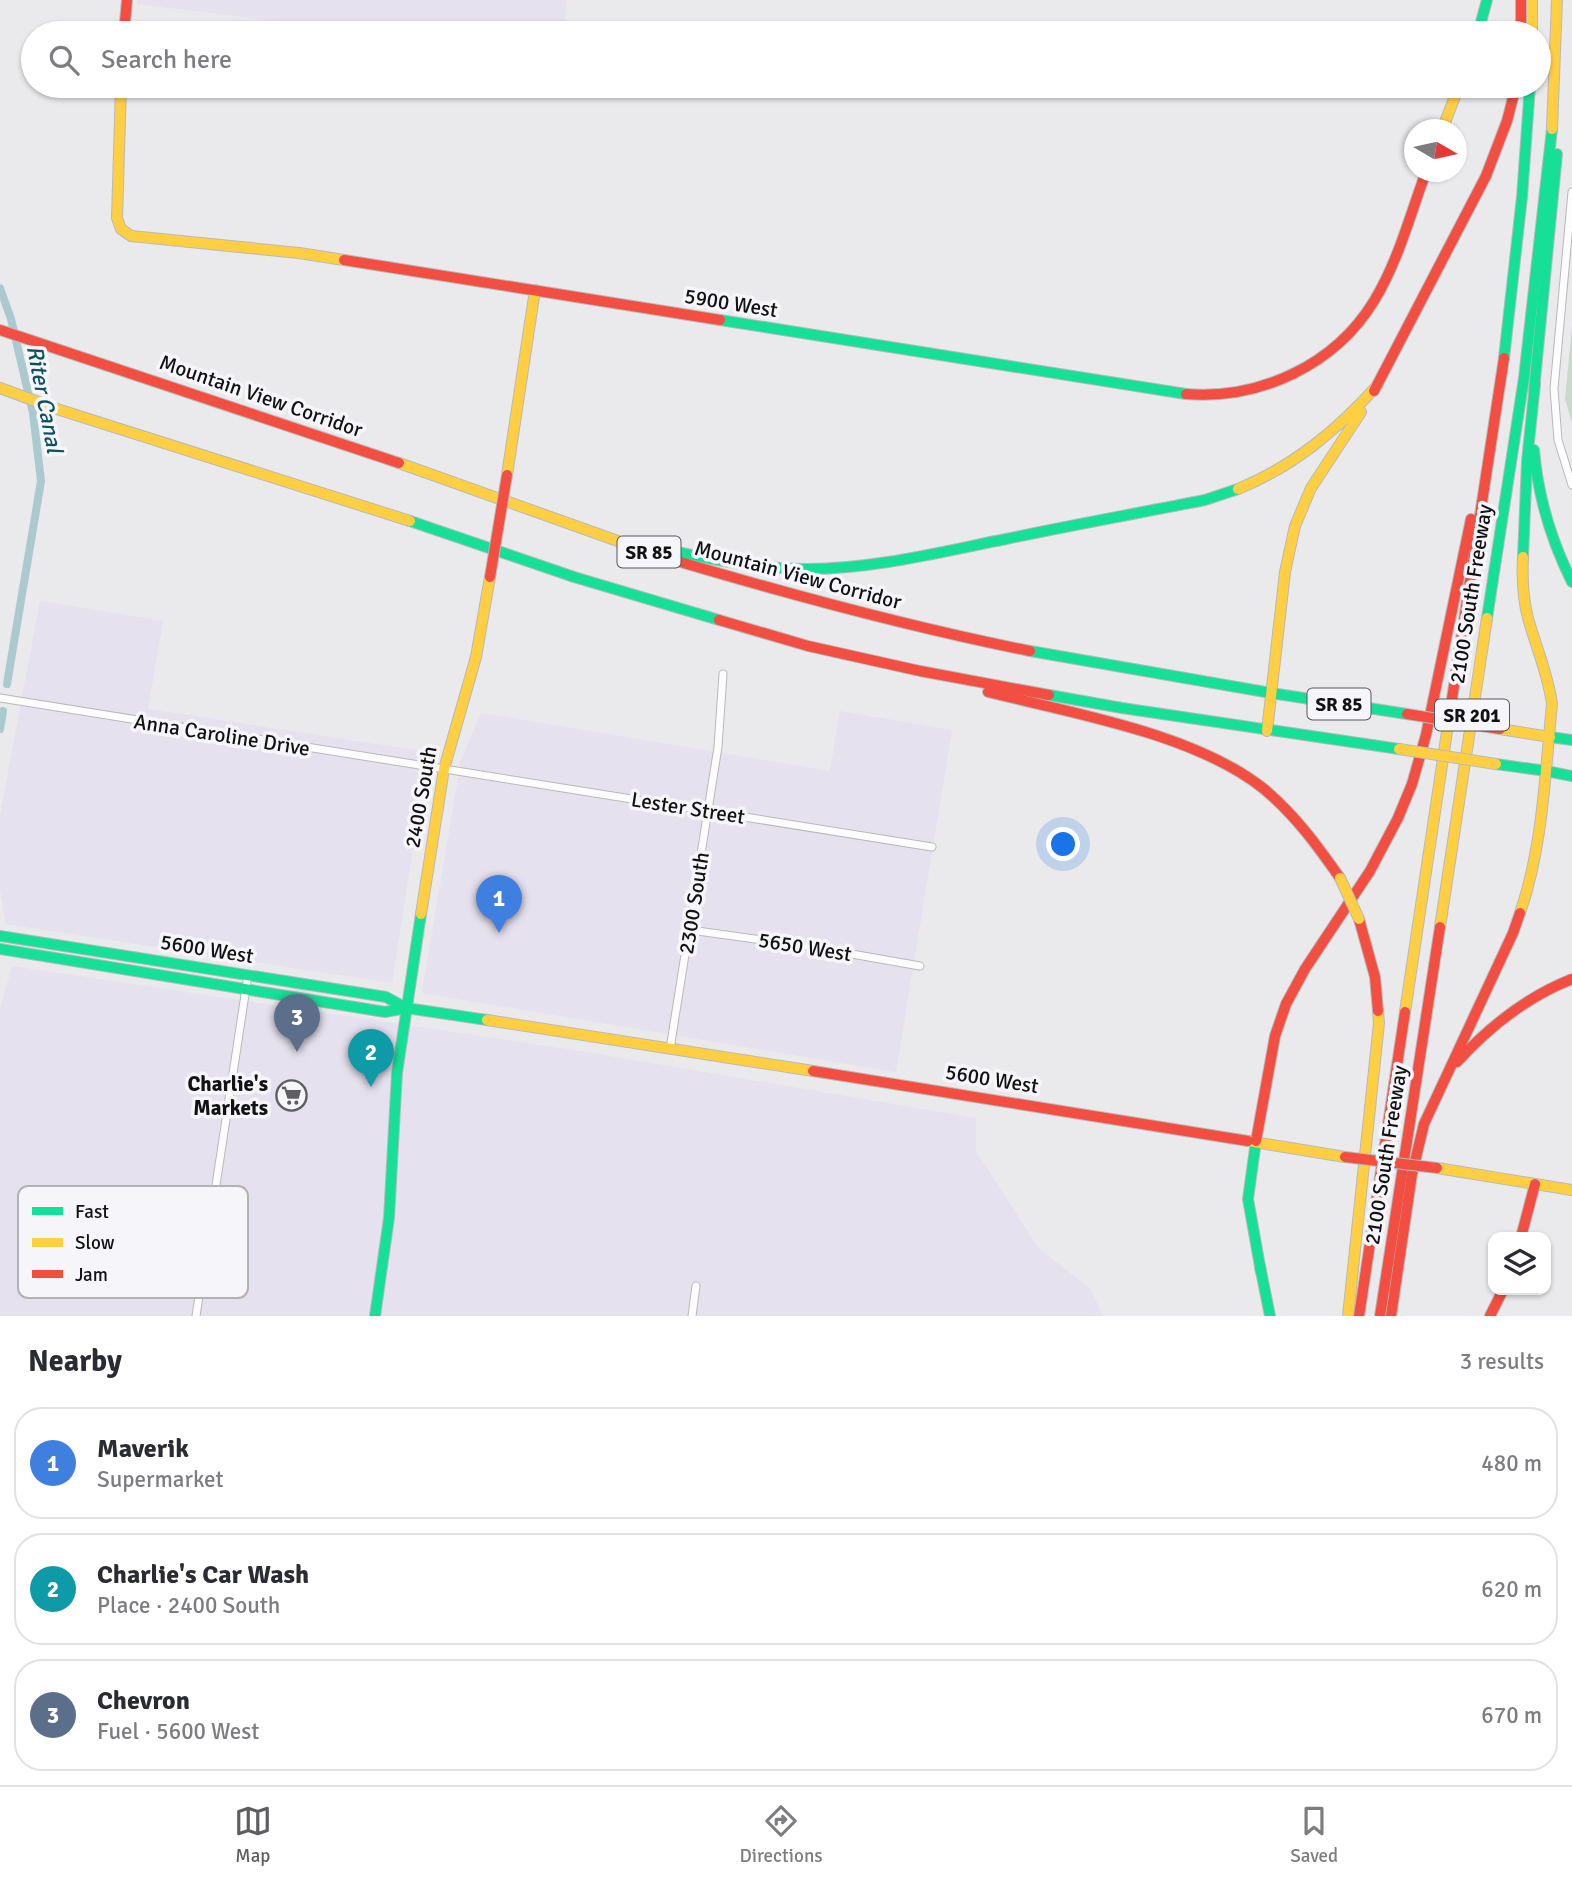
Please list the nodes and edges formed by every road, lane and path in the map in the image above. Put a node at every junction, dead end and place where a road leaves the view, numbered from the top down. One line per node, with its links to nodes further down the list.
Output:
1 (127, 0): 6 (main road)
2 (1488, 0): 7 (main road)
3 (1521, 0): 8 (main road)
4 (1532, 0): 9 (main road)
5 (1557, 0): 14 (main road, 2100 South Freeway / SR 201)
6 (125, 21)
7 (1482, 21)
8 (1521, 21)
9 (1532, 21)
10 (121, 98): 18 (main road, 5900 West)
11 (1455, 98): 15 (main road)
12 (1513, 98): 21 (main road)
13 (1529, 98): 23 (main road, 2100 South Freeway / SR 201)
14 (1554, 112): 20 (main road); 63 (main road, 2100 South Freeway / SR 201)
15 (1447, 119)
16 (1422, 182): 18 (main road, 5900 West)
17 (1572, 192): 24 (street)
18 (535, 290): 34 (main road, 2400 South, bridge)
19 (0, 330): 25 (main road, Mountain View Corridor / SR 85)
20 (1535, 384): 26 (main road); 32 (main road)
21 (1377, 386): 25 (main road); 29 (main road)
22 (1, 388): 27 (main road, SR 85)
23 (1493, 427): 49 (main road); 62 (main road, 2100 South Freeway / SR 201)
24 (1572, 485)
25 (565, 522): 29 (main road, Mountain View Corridor / SR 85)
26 (1572, 582)
27 (808, 646): 31 (main road, SR 85); 61 (main road, bridge)
28 (723, 674): 37 (street, 2300 South)
29 (1271, 693): 31 (main road); 32 (main road, Mountain View Corridor / SR 85, bridge)
30 (0, 698): 34 (street, Anna Caroline Drive)
31 (1267, 731): 35 (main road, SR 85, bridge)
32 (1550, 737): 33 (main road, Mountain View Corridor / SR 85); 35 (main road)
33 (1572, 740)
34 (444, 769): 37 (street, Lester Street); 46 (main road, 2400 South)
35 (1546, 771): 36 (main road, SR 85); 48 (main road)
36 (1572, 776)
37 (708, 812): 38 (street, Lester Street); 39 (street, 2300 South)
38 (932, 848)
39 (690, 930): 42 (street, 5650 West); 47 (street, 2300 South)
40 (0, 936): 43 (main road, 5600 West)
41 (0, 949): 45 (main road, 5600 West)
42 (920, 966)
43 (247, 975): 45 (street); 46 (main road, 5600 West)
44 (1572, 979): 48 (main road)
45 (246, 989): 46 (main road, 5600 West); 51 (street)
46 (406, 1007): 47 (main road, 5600 West); 58 (main road, 2400 South)
47 (670, 1049): 49 (main road, 5600 West)
48 (1443, 1082): 64 (main road)
49 (1256, 1140): 50 (main road, 5600 West, bridge); 60 (main road)
50 (1535, 1184): 52 (main road, 5600 West); 53 (main road)
51 (216, 1186)
52 (1572, 1190)
53 (1522, 1232)
54 (696, 1286): 59 (street)
55 (1500, 1295): 65 (main road)
56 (199, 1298): 57 (street)
57 (196, 1316)
58 (375, 1316)
59 (691, 1316)
60 (1269, 1316)
61 (1348, 1316)
62 (1359, 1316)
63 (1380, 1316)
64 (1391, 1316)
65 (1490, 1316)

